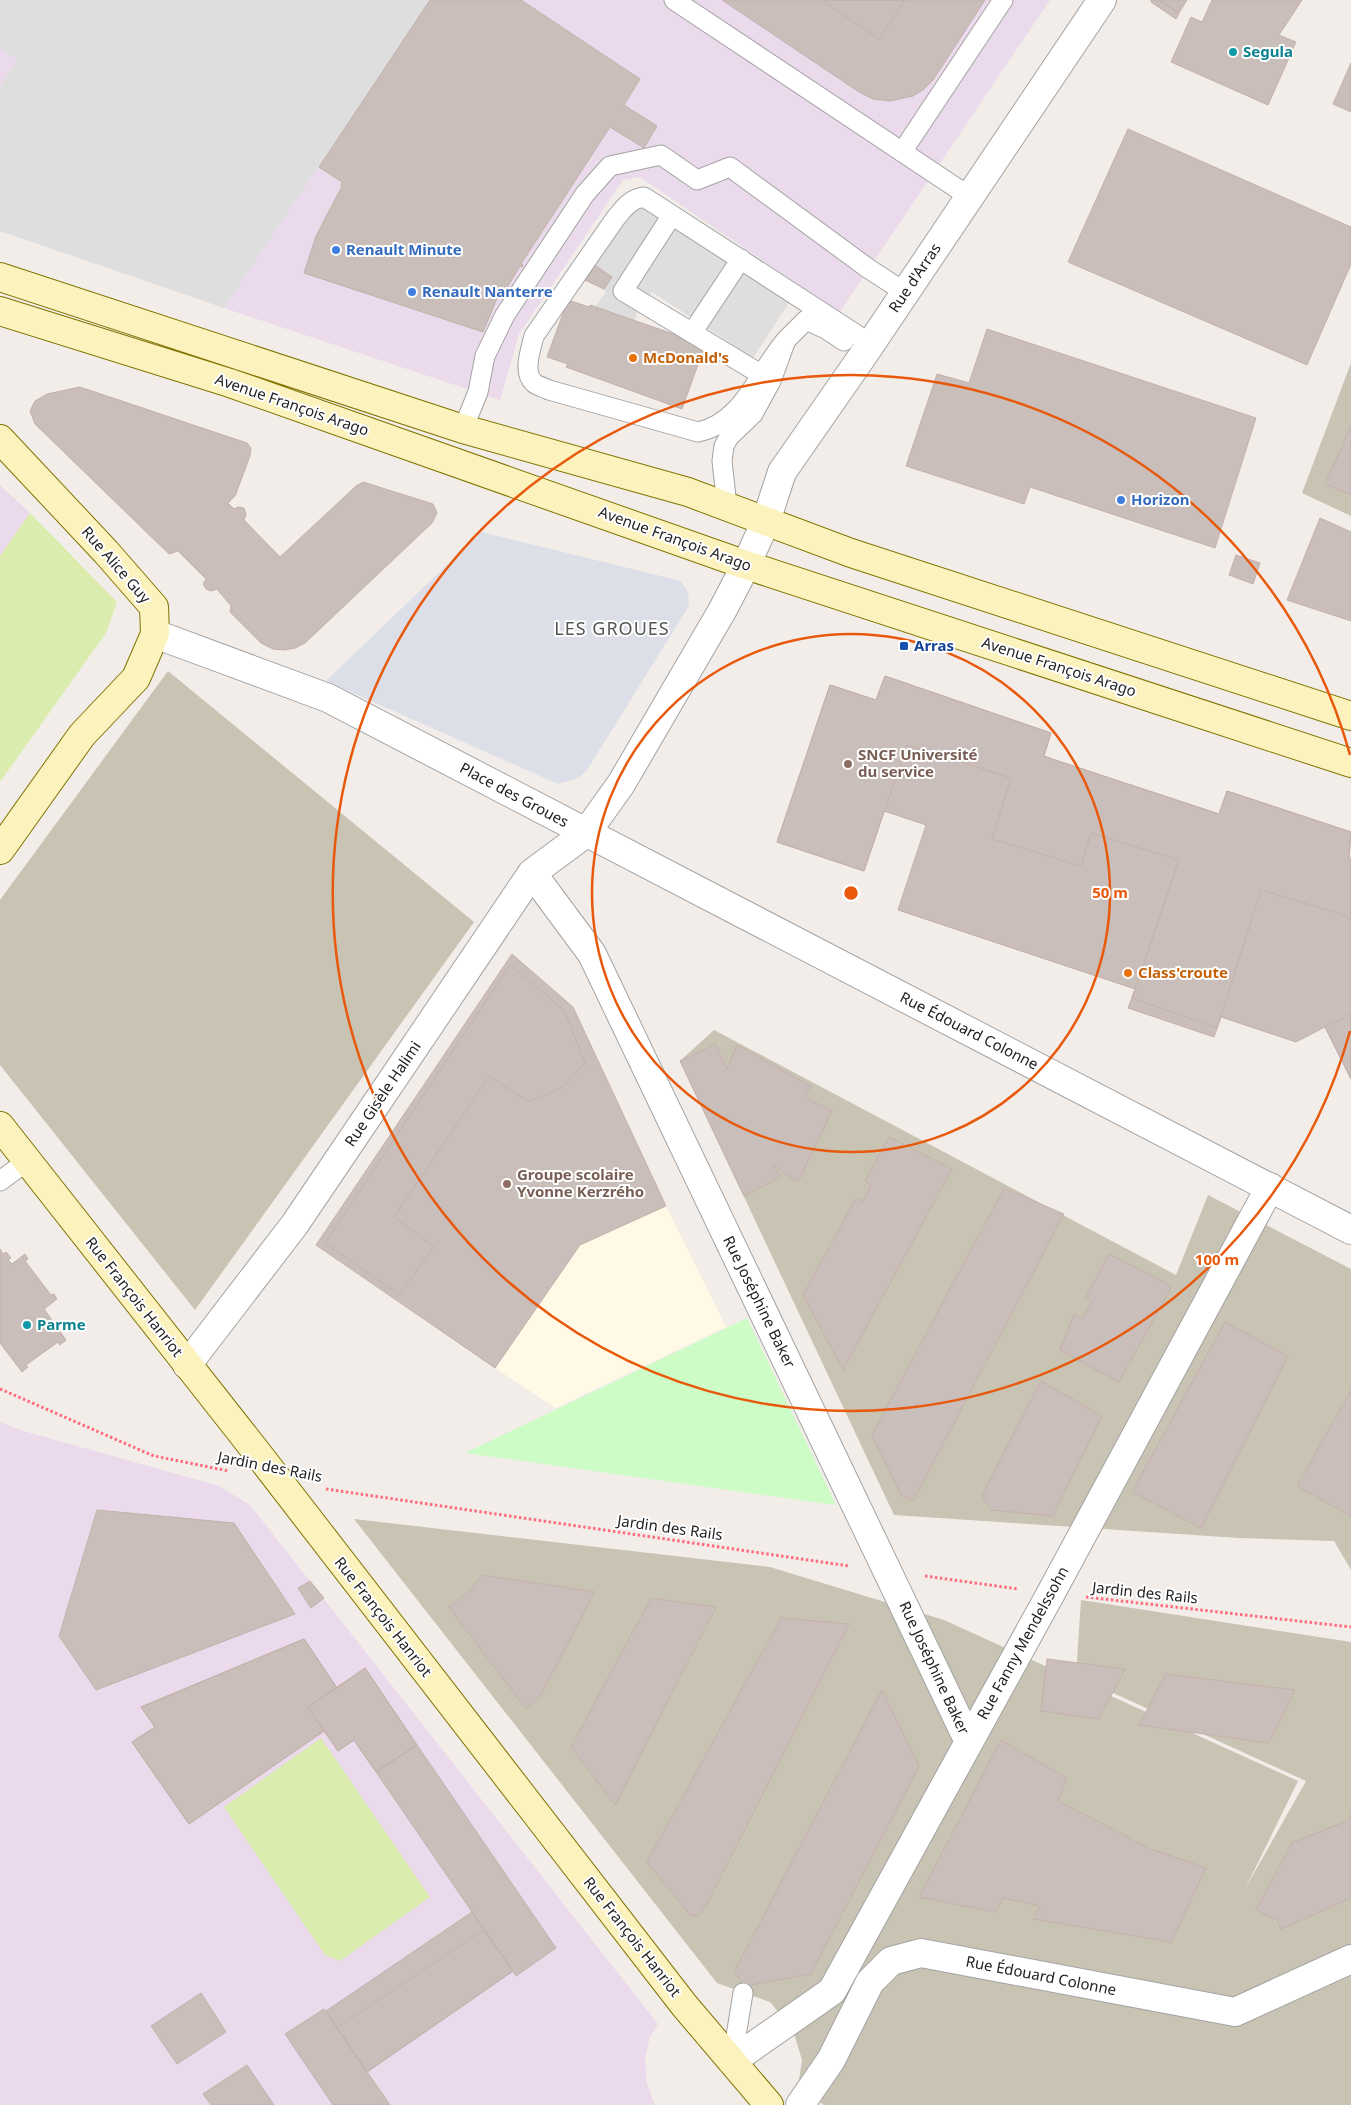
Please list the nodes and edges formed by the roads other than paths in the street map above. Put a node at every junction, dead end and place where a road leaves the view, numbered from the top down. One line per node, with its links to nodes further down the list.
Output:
1 (674, 0): 4 (lane)
2 (1003, 0): 4 (lane)
3 (1102, 0): 5 (street, Rue d'Arras)
4 (902, 152): 5 (lane)
5 (970, 197): 9 (street, Rue d'Arras)
6 (672, 215): 7 (lane); 12 (lane); 15 (lane)
7 (741, 259): 12 (lane); 14 (lane)
8 (7, 279): 10 (main road); 16 (main road, Avenue François Arago)
9 (906, 293): 14 (street, Rue d'Arras); 16 (lane)
10 (0, 304)
11 (0, 311): 20 (main road, Avenue François Arago)
12 (692, 332): 15 (lane)
13 (786, 340): 14 (lane); 15 (lane); 18 (lane)
14 (868, 349): 19 (street, Rue d'Arras)
15 (762, 374)
16 (463, 429): 18 (main road, Avenue François Arago)
17 (0, 439): 21 (main road, Rue Alice Guy)
18 (727, 506): 19 (main road, Avenue François Arago)
19 (766, 521): 20 (street, Rue d'Arras); 22 (main road, Avenue François Arago)
20 (746, 565): 23 (main road, Avenue François Arago); 24 (street, Place des Groues)
21 (155, 634): 24 (street, Place des Groues); 25 (main road, Rue Alice Guy)
22 (1351, 716)
23 (1351, 763)
24 (586, 833): 26 (street, Rue Gisèle Halimi); 30 (street, Rue Édouard Colonne)
25 (0, 850)
26 (532, 873): 32 (street, Rue Gisèle Halimi); 33 (street, Rue Joséphine Baker)
27 (0, 1126): 28 (main road, Rue François Hanriot)
28 (27, 1161): 29 (lane); 32 (main road, Rue François Hanriot)
29 (0, 1181)
30 (1270, 1187): 31 (street, Rue Édouard Colonne); 33 (street, Rue Fanny Mendelssohn)
31 (1351, 1230)
32 (187, 1365): 36 (main road, Rue François Hanriot)
33 (969, 1742): 36 (street, Rue Fanny Mendelssohn)
34 (1351, 1959): 38 (street, Rue Édouard Colonne)
35 (743, 1993): 36 (lane)
36 (732, 2061): 37 (main road, Rue François Hanriot)
37 (769, 2105)
38 (800, 2105)

